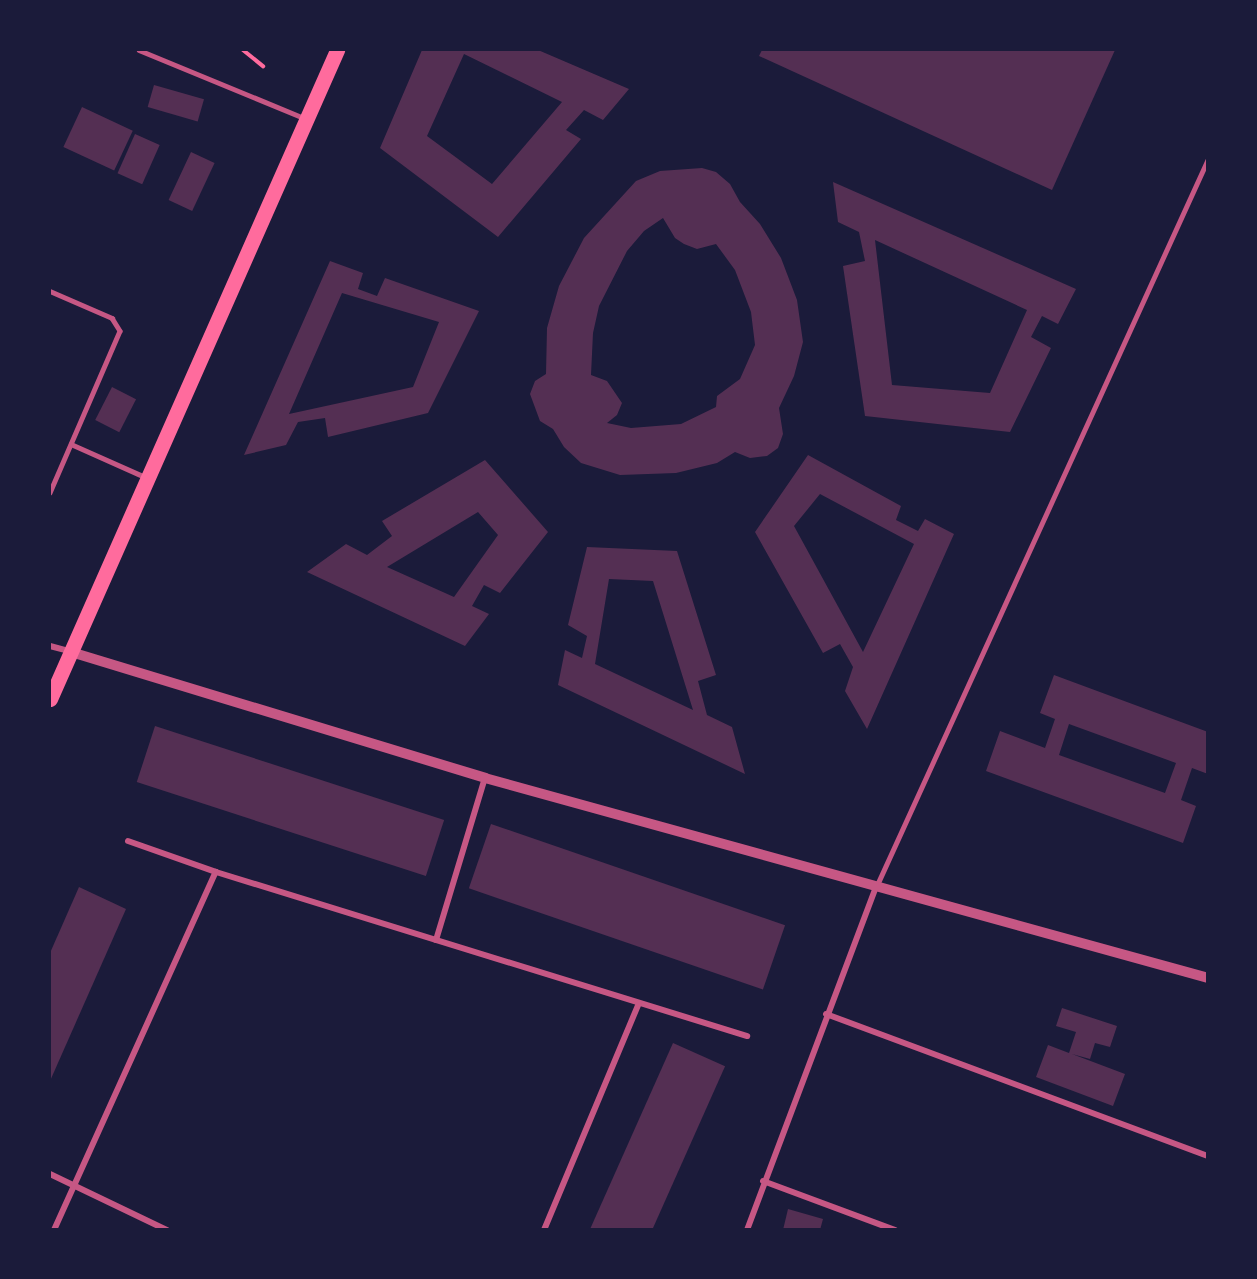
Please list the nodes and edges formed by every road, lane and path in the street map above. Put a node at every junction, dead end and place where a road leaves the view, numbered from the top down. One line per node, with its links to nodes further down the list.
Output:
1 (139, 50): 5 (lane)
2 (243, 50): 4 (path)
3 (337, 50): 5 (main road)
4 (263, 66)
5 (306, 119): 9 (main road)
6 (1208, 159): 17 (lane)
7 (50, 291): 8 (lane)
8 (71, 444): 9 (lane); 10 (lane)
9 (148, 478): 12 (main road)
10 (50, 493)
11 (50, 646): 12 (street)
12 (71, 652): 13 (main road); 14 (street)
13 (50, 699)
14 (485, 778): 17 (street); 18 (street)
15 (128, 841): 16 (street)
16 (216, 872): 18 (street); 26 (street)
17 (877, 886): 19 (street); 21 (street)
18 (436, 940): 20 (street)
19 (1208, 978)
20 (639, 1003): 22 (street); 29 (street)
21 (826, 1014): 23 (street); 25 (street)
22 (747, 1036)
23 (1208, 1155)
24 (50, 1174): 26 (street)
25 (763, 1181): 30 (street); 31 (street)
26 (73, 1184): 27 (street); 28 (street)
27 (54, 1230)
28 (167, 1230)
29 (544, 1230)
30 (747, 1230)
31 (895, 1230)

